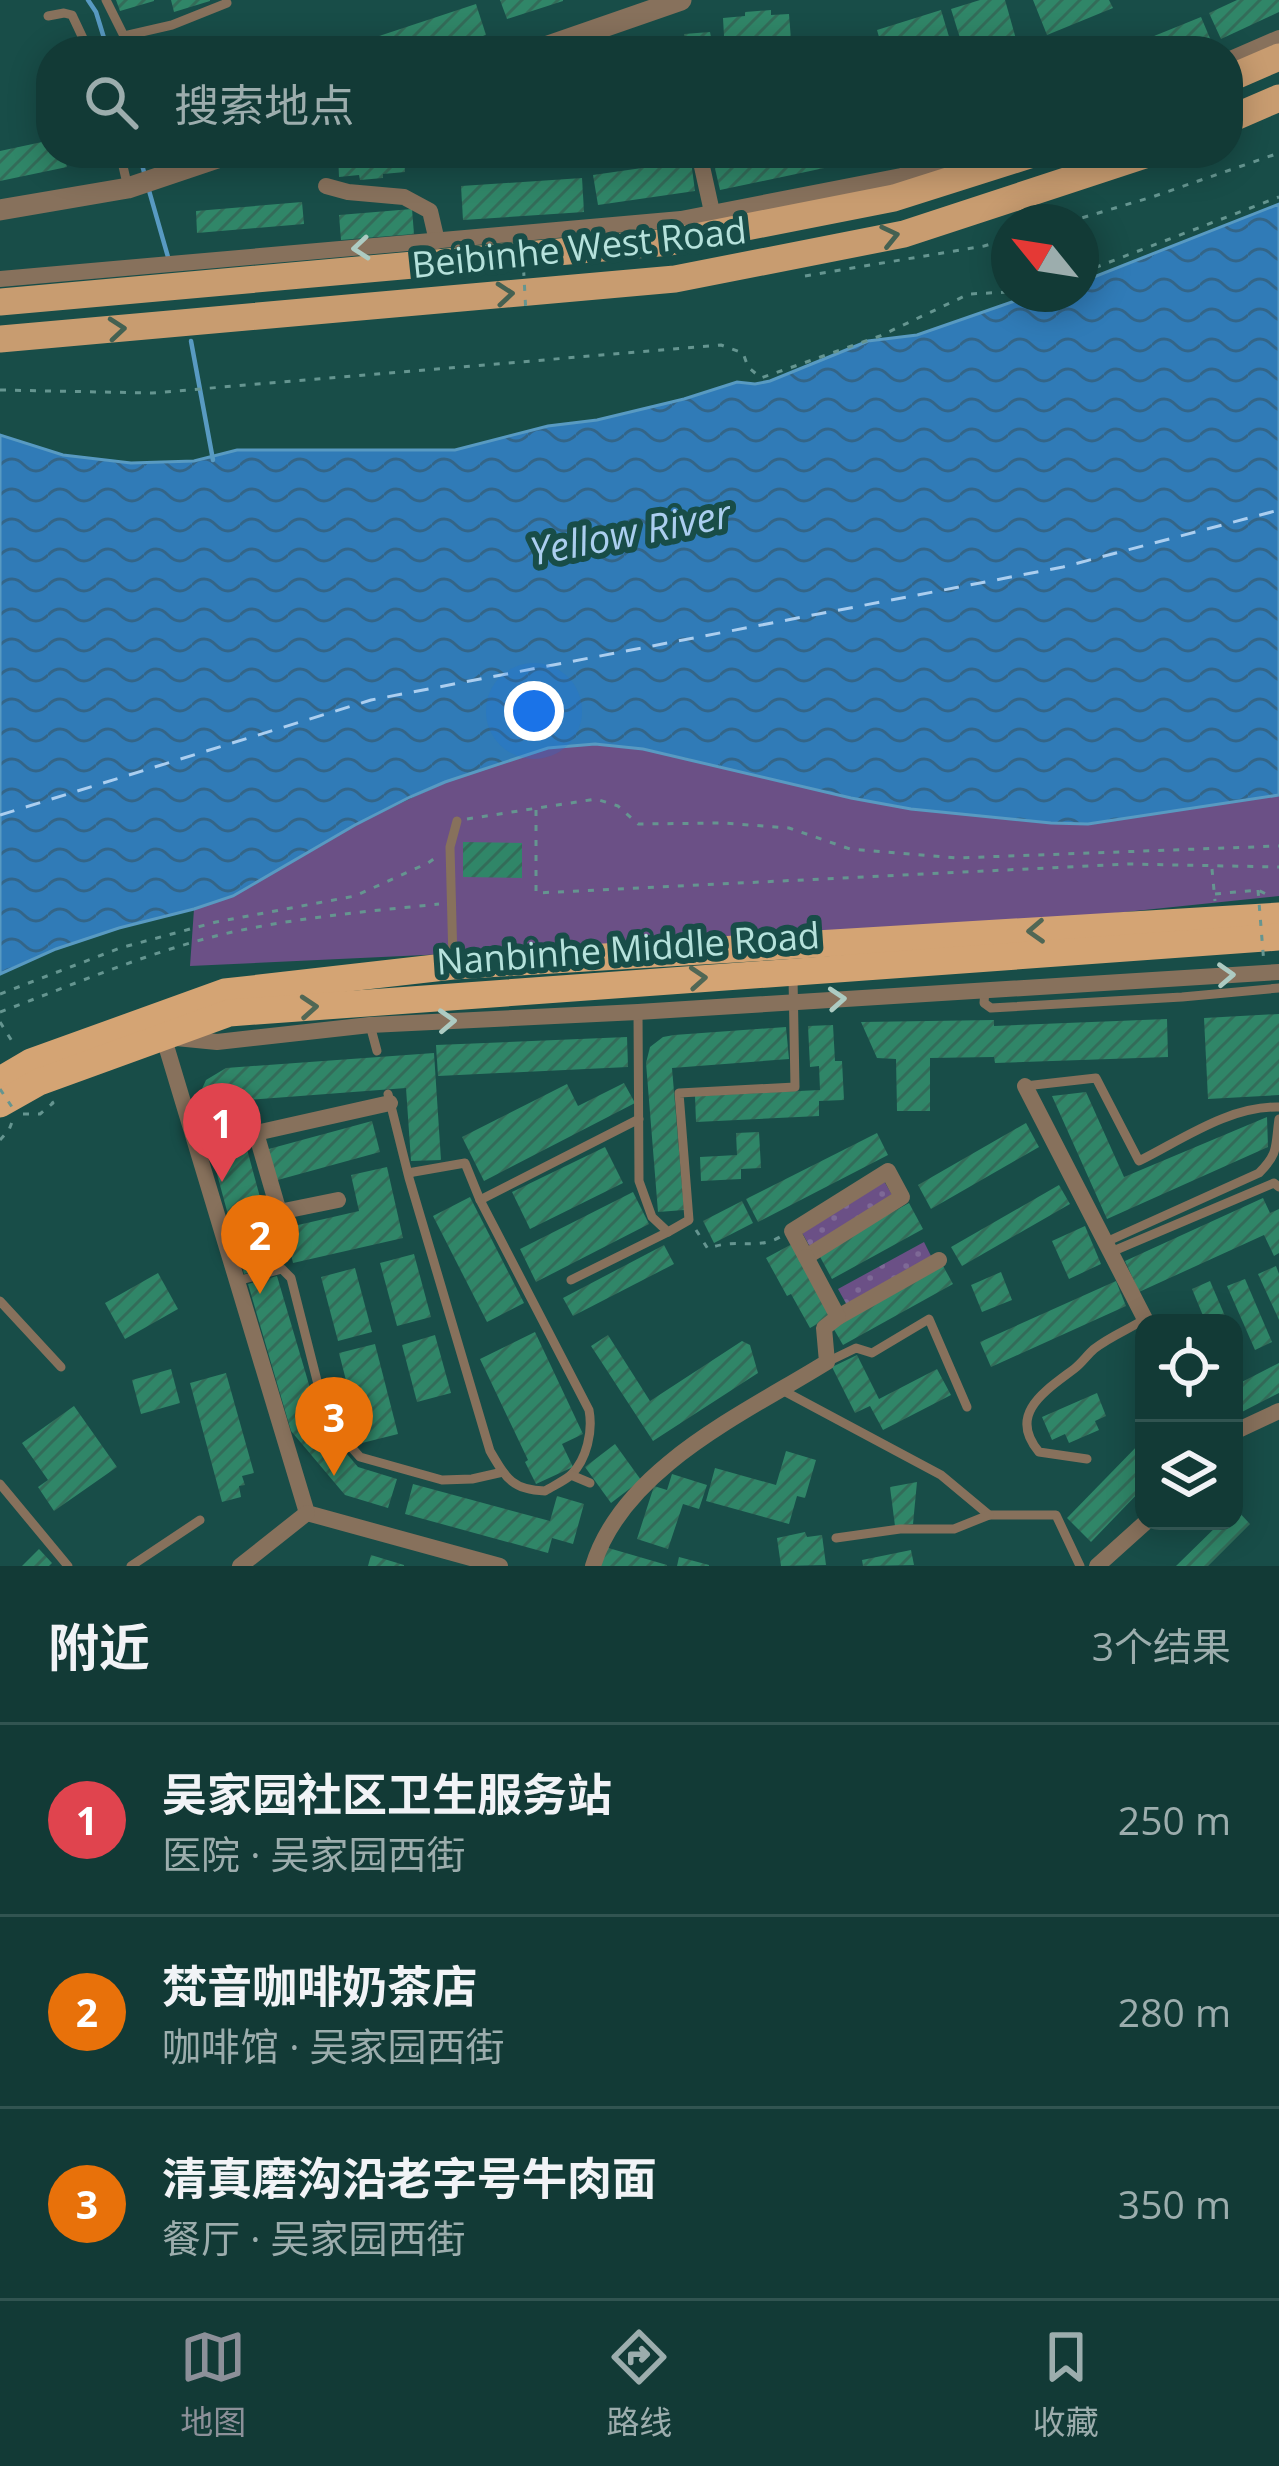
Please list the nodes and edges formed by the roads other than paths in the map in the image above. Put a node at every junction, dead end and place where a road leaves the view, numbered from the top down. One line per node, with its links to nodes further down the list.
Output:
1 (106, 0): 3 (lane)
2 (681, 0): 6 (street)
3 (227, 3)
4 (48, 16): 5 (lane)
5 (82, 36)
6 (577, 36)
7 (1279, 38): 8 (street)
8 (1243, 54)
9 (1279, 57): 10 (main road)
10 (1243, 73)
11 (1279, 98): 12 (main road)
12 (1243, 114)
13 (131, 168): 19 (lane)
14 (188, 168): 19 (street)
15 (702, 168): 22 (street)
16 (926, 168): 22 (street)
17 (989, 168): 22 (main road, Beibinhe West Road)
18 (1105, 168): 26 (main road, Beibinhe West Road, one-way to 18)
19 (142, 184): 21 (street)
20 (326, 186): 23 (street)
21 (0, 210)
22 (715, 224): 23 (street); 25 (main road, Beibinhe West Road)
23 (437, 241): 24 (street, one-way to 24)
24 (0, 279)
25 (0, 302)
26 (0, 339)
27 (458, 820): 30 (lane)
28 (1279, 916): 30 (highway, Nanbinhe Middle Road, one-way to 30)
29 (1279, 938): 32 (highway, Nanbinhe Middle Road)
30 (453, 966): 38 (highway, Nanbinhe Middle Road)
31 (1272, 968): 34 (street, one-way to 31)
32 (793, 971): 35 (lane); 38 (highway, Nanbinhe Middle Road, one-way to 32)
33 (1279, 988): 34 (lane)
34 (985, 990): 35 (street, one-way to 34)
35 (794, 1001): 36 (street); 51 (lane)
36 (638, 1012): 37 (street, one-way to 36); 45 (lane)
37 (370, 1025): 38 (street); 39 (lane)
38 (160, 1027): 40 (highway, Nanbinhe Middle Road); 43 (highway, Nanbinhe Middle Road); 56 (street)
39 (376, 1051)
40 (0, 1084)
41 (1024, 1086): 44 (lane); 52 (street)
42 (389, 1098): 47 (lane); 49 (street)
43 (7, 1107)
44 (1279, 1107)
45 (638, 1119): 50 (lane); 51 (lane)
46 (1279, 1119): 52 (lane)
47 (408, 1173): 50 (lane); 68 (lane)
48 (1279, 1187): 52 (lane)
49 (338, 1200)
50 (480, 1200): 69 (lane)
51 (668, 1232): 55 (lane)
52 (1109, 1247): 58 (street)
53 (806, 1257): 53 (street); 59 (street)
54 (939, 1260): 59 (street)
55 (571, 1280)
56 (237, 1282): 68 (lane); 72 (street)
57 (0, 1301): 62 (lane)
58 (1142, 1314)
59 (838, 1317): 61 (street)
60 (1135, 1327): 67 (lane)
61 (827, 1362): 63 (street); 64 (lane)
62 (61, 1367)
63 (782, 1390): 73 (lane); 82 (street)
64 (967, 1406)
65 (1279, 1411): 66 (street)
66 (1243, 1428)
67 (1087, 1460)
68 (502, 1472): 69 (lane)
69 (571, 1475): 70 (lane)
70 (590, 1483)
71 (0, 1484): 78 (lane)
72 (308, 1513): 77 (street); 80 (street)
73 (989, 1516): 76 (lane); 83 (lane)
74 (200, 1520): 79 (lane)
75 (1137, 1530): 84 (street)
76 (836, 1538)
77 (469, 1562): 81 (street)
78 (68, 1566)
79 (131, 1566)
80 (240, 1566)
81 (500, 1566)
82 (593, 1566)
83 (1079, 1566)
84 (1096, 1566)

